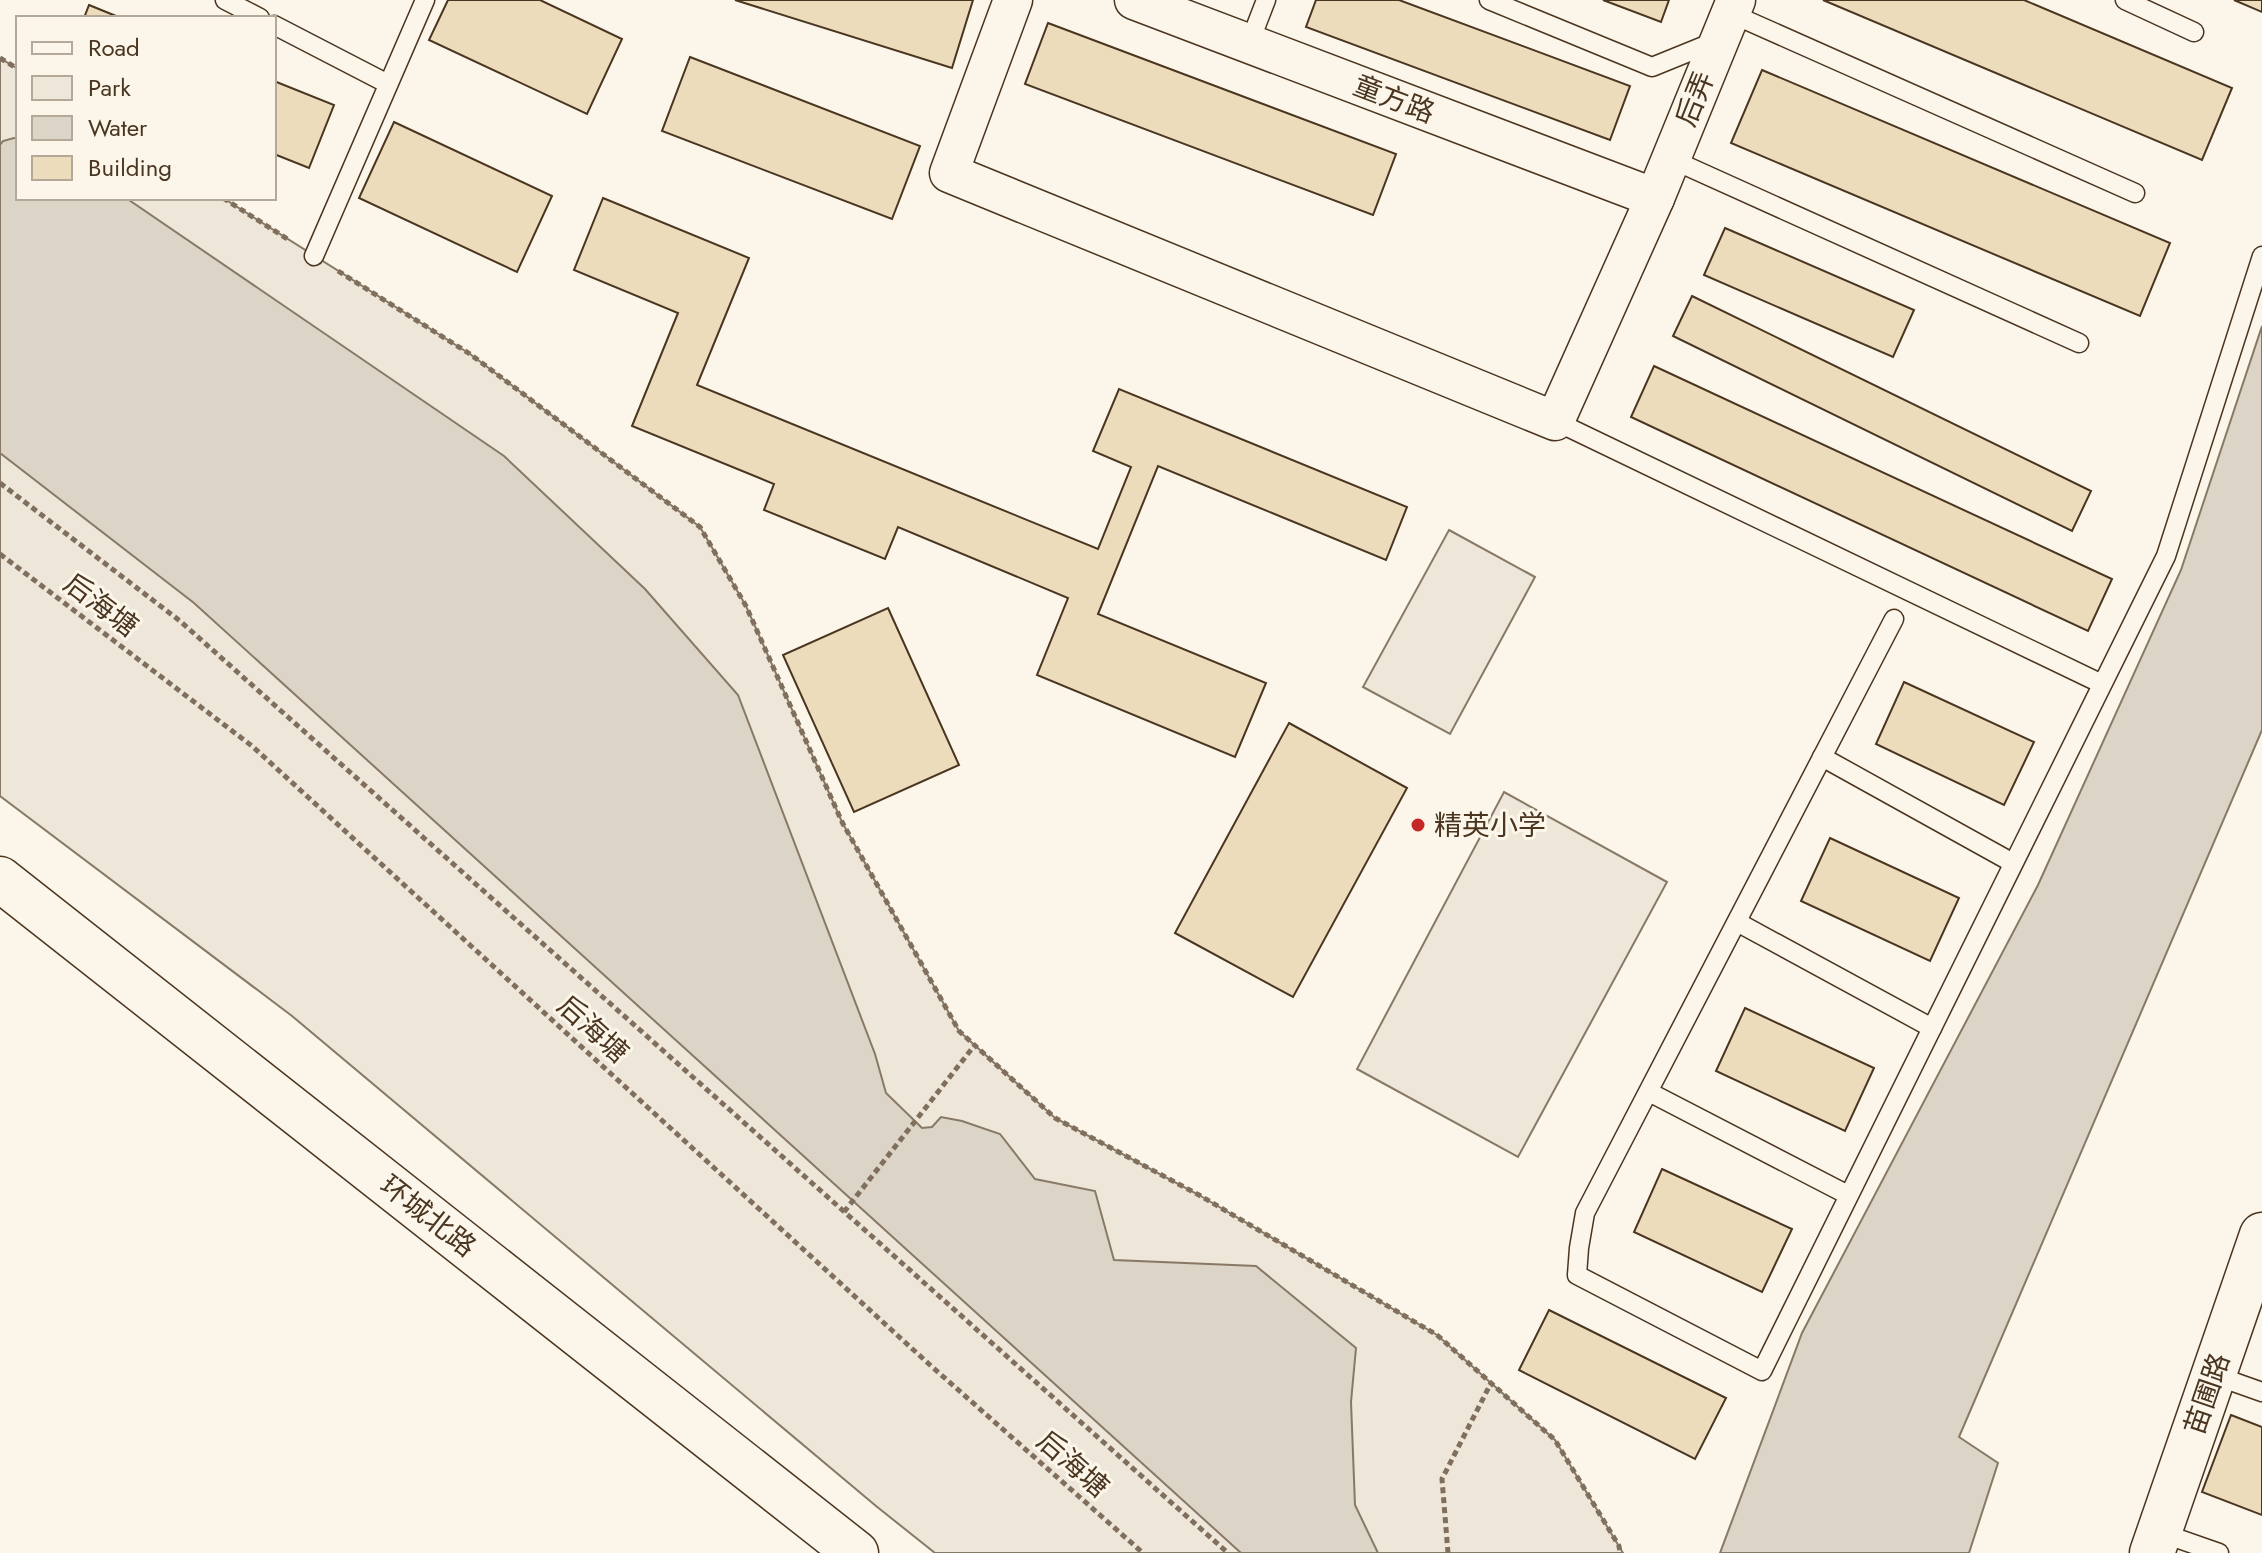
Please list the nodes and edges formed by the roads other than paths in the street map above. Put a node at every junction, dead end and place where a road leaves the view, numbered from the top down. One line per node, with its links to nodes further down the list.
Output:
1 (225, 0): 8 (lane)
2 (425, 0): 13 (lane)
3 (1013, 0): 20 (street)
4 (1134, 0): 12 (street, 童方路)
5 (1266, 0): 12 (lane)
6 (1489, 0): 9 (lane)
7 (2125, 0): 11 (lane)
8 (256, 16)
9 (1728, 18): 14 (street, 后弄); 15 (lane)
10 (276, 26): 13 (lane)
11 (2194, 32)
12 (1249, 44): 16 (street, 童方路)
13 (388, 84): 17 (lane)
14 (1671, 159): 16 (street, 后弄); 19 (lane)
15 (2135, 193)
16 (1655, 198): 20 (street, 后弄)
17 (314, 256)
18 (2262, 256): 22 (lane)
19 (2079, 343)
20 (1555, 421): 22 (lane)
21 (1894, 619): 23 (lane)
22 (2102, 684): 24 (lane)
23 (1822, 757): 24 (lane); 26 (lane)
24 (2013, 863): 27 (lane)
25 (0, 879): 34 (street, 环城北路)
26 (1737, 922): 27 (lane); 28 (lane)
27 (1932, 1028): 29 (lane)
28 (1649, 1092): 29 (lane); 29 (lane)
29 (1848, 1195)
30 (2262, 1235): 31 (street, 苗圃路)
31 (2214, 1375): 32 (lane); 33 (street, 苗圃路)
32 (2262, 1392)
33 (2156, 1542): 35 (lane)
34 (856, 1553)
35 (2219, 1553)

